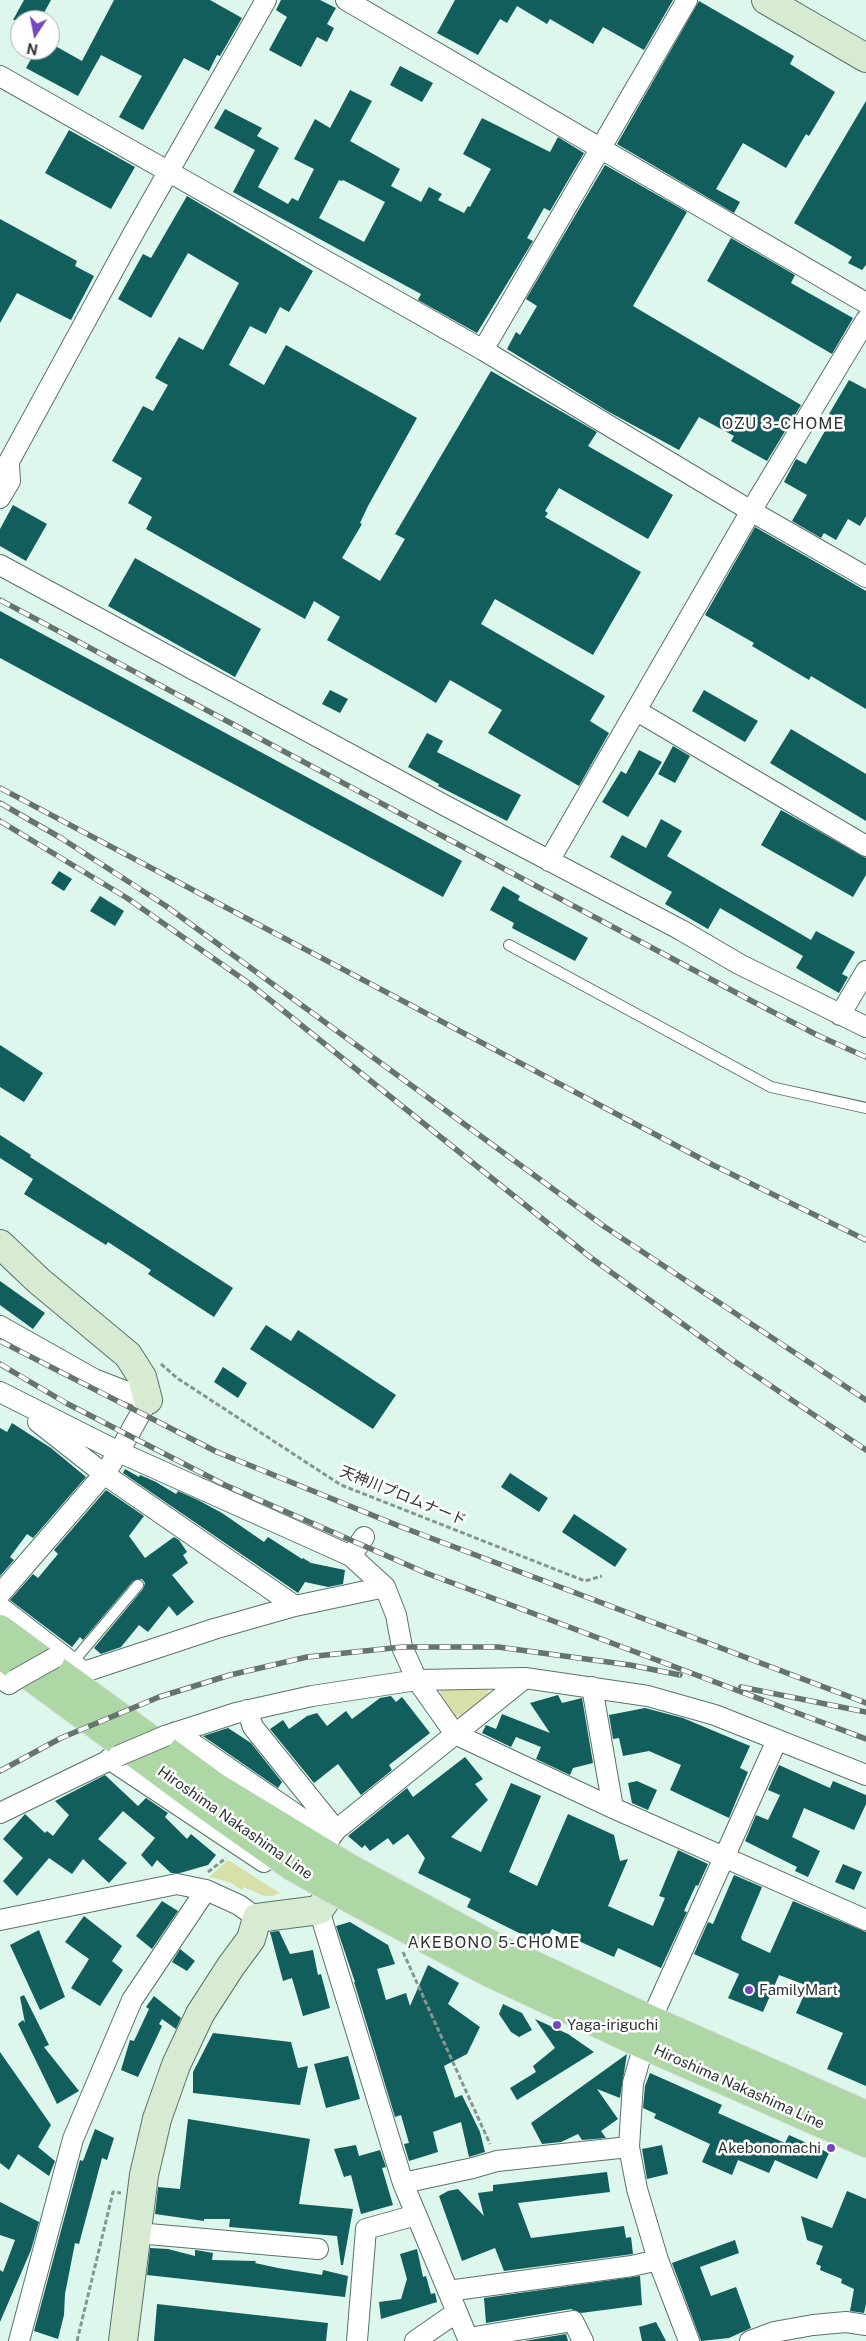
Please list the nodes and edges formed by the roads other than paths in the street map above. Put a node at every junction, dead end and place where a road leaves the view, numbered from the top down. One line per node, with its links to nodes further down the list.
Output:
1 (266, 0): 8 (street)
2 (346, 0): 7 (street)
3 (687, 0): 7 (street)
4 (766, 0): 5 (street)
5 (866, 58)
6 (0, 76): 8 (street)
7 (600, 148): 9 (street); 11 (street)
8 (169, 171): 11 (street); 12 (street)
9 (866, 303)
10 (866, 320): 14 (street)
11 (483, 350): 14 (street)
12 (3, 470): 13 (street)
13 (0, 498)
14 (751, 511): 16 (street); 17 (street)
15 (0, 565): 19 (street)
16 (866, 577)
17 (637, 711): 18 (street); 19 (street)
18 (866, 846)
19 (549, 861): 22 (street)
20 (508, 945): 24 (lane)
21 (866, 971): 22 (street)
22 (840, 1015): 23 (street)
23 (866, 1027)
24 (866, 1108)
25 (0, 1244): 28 (street)
26 (0, 1326): 28 (street)
27 (3, 1394): 29 (street); 30 (street)
28 (148, 1400): 29 (street)
29 (119, 1452): 30 (street); 32 (street)
30 (104, 1474): 35 (street); 36 (street)
31 (364, 1537): 32 (street)
32 (352, 1556): 34 (street)
33 (138, 1585): 40 (lane)
34 (385, 1587): 36 (street); 42 (street)
35 (0, 1594)
36 (295, 1606): 40 (street)
37 (0, 1607): 40 (street)
38 (0, 1629): 53 (main road, Hiroshima Nakashima Line)
39 (0, 1654): 55 (main road, Hiroshima Nakashima Line)
40 (62, 1658): 43 (street, bridge)
41 (525, 1678): 42 (street); 44 (street); 47 (street)
42 (418, 1680): 45 (street); 47 (street)
43 (8, 1681)
44 (592, 1687): 48 (street); 51 (street)
45 (247, 1710): 46 (street); 53 (street)
46 (171, 1734): 49 (street, bridge); 53 (street)
47 (455, 1734): 51 (street); 53 (street)
48 (777, 1740): 50 (street); 54 (street)
49 (114, 1757): 52 (street); 55 (street)
50 (866, 1775)
51 (614, 1808): 54 (street)
52 (0, 1814)
53 (329, 1839): 56 (main road, Hiroshima Nakashima Line)
54 (725, 1858): 61 (street); 62 (street)
55 (293, 1867): 58 (main road, Hiroshima Nakashima Line)
56 (349, 1868): 58 (street); 62 (main road, Hiroshima Nakashima Line)
57 (206, 1882): 59 (street); 60 (street); 75 (street)
58 (326, 1900): 59 (street); 62 (main road, Hiroshima Nakashima Line); 66 (street)
59 (258, 1918): 68 (street)
60 (0, 1920)
61 (866, 1920)
62 (647, 2032): 63 (main road, Hiroshima Nakashima Line); 64 (main road, Hiroshima Nakashima Line); 65 (street)
63 (866, 2115)
64 (866, 2144)
65 (628, 2147): 66 (street); 70 (street)
66 (403, 2183): 67 (street)
67 (416, 2215): 71 (street); 77 (street)
68 (137, 2233): 69 (street); 76 (street)
69 (318, 2249)
70 (658, 2260): 71 (street); 80 (street)
71 (448, 2291): 72 (street)
72 (457, 2312): 74 (street); 78 (street)
73 (866, 2325): 81 (street)
74 (469, 2339): 79 (street)
75 (19, 2341)
76 (124, 2341)
77 (357, 2341)
78 (415, 2341)
79 (582, 2341)
80 (689, 2341)
81 (750, 2341)

